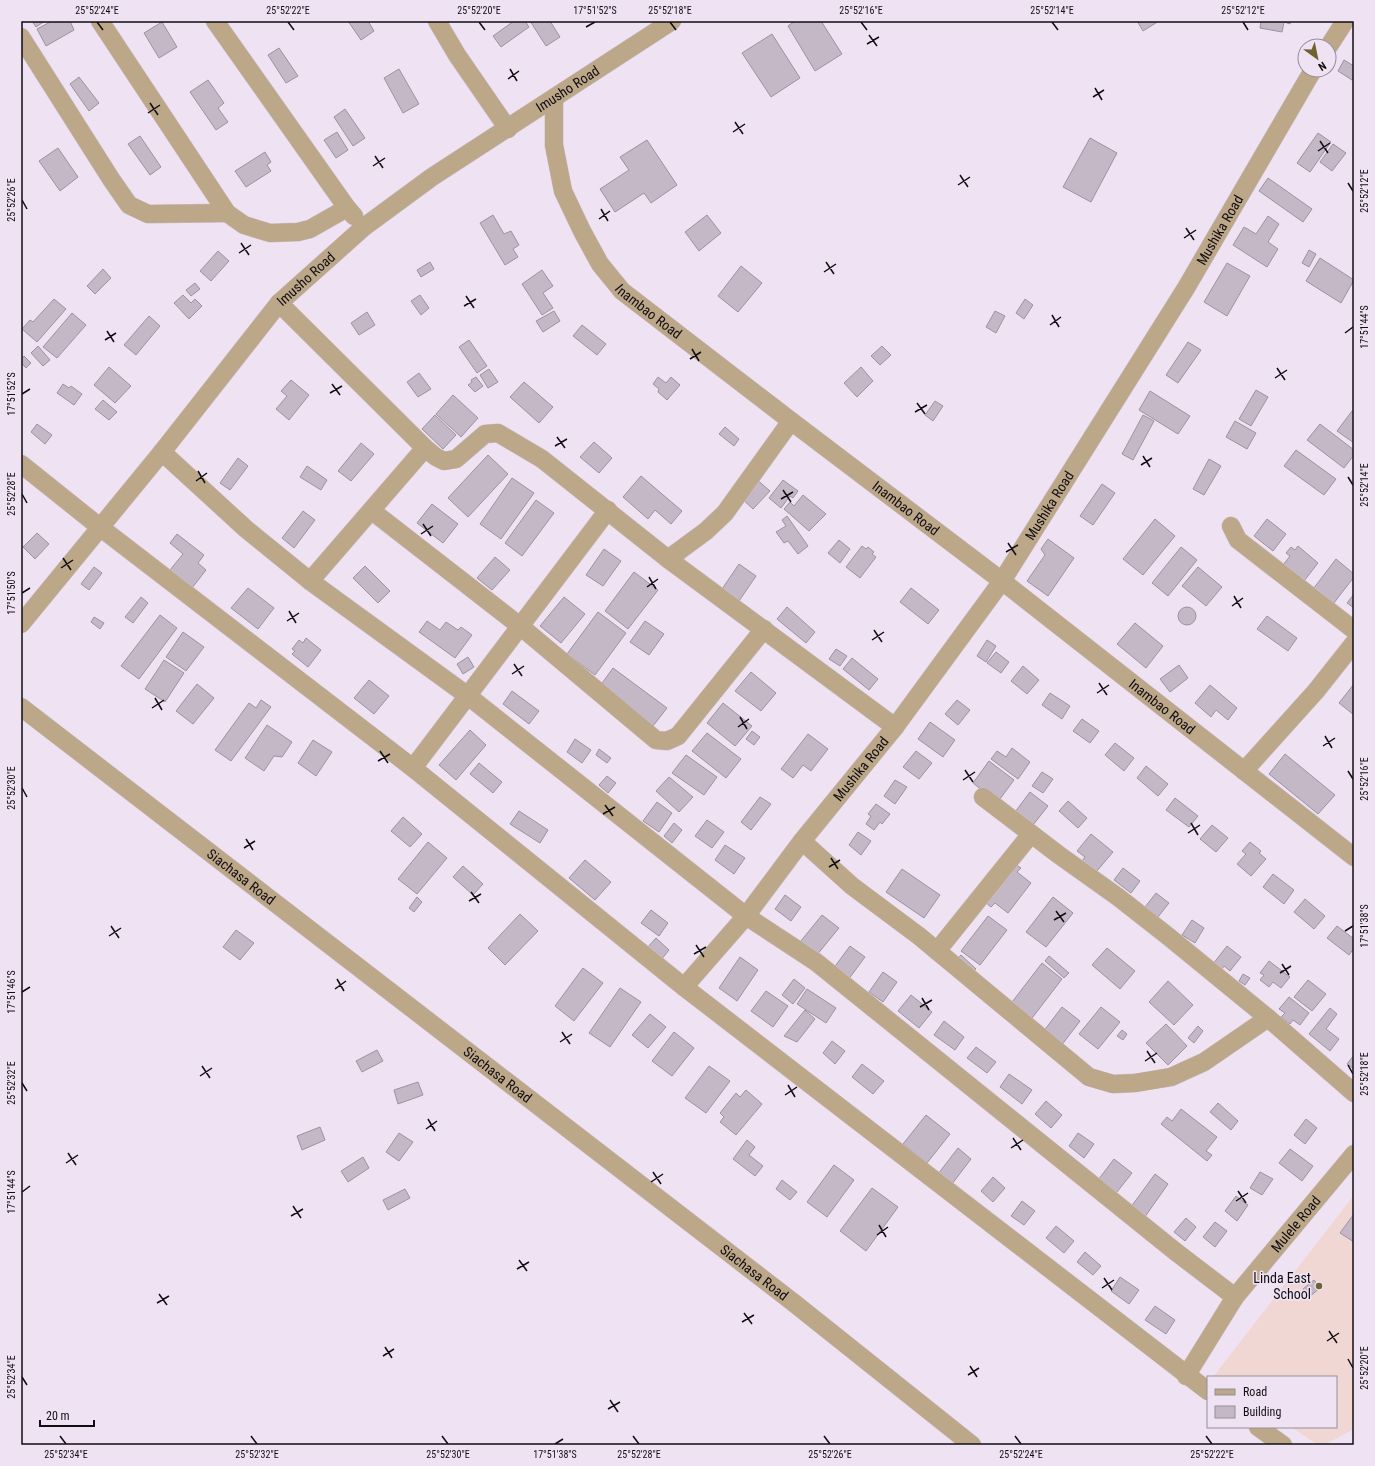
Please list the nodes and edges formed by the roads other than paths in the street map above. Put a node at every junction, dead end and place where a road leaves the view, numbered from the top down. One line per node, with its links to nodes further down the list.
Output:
1 (100, 21): 12 (street)
2 (215, 21): 11 (street)
3 (437, 21): 10 (street)
4 (672, 21): 9 (street, Imusho Road)
5 (1345, 21): 7 (street)
6 (21, 37): 12 (street)
7 (1334, 38)
8 (1308, 78): 25 (street, Mushika Road)
9 (554, 98): 10 (street, Imusho Road); 15 (street, Inambao Road)
10 (508, 129): 13 (street, Imusho Road)
11 (347, 208): 12 (street); 13 (street)
12 (228, 213)
13 (364, 227): 14 (street, Imusho Road)
14 (279, 303): 16 (street); 17 (street, Imusho Road)
15 (791, 421): 23 (street); 25 (street, Inambao Road)
16 (425, 448): 19 (street); 20 (street)
17 (162, 452): 22 (street, Imusho Road); 24 (street)
18 (21, 464): 22 (street)
19 (372, 510): 24 (street); 27 (street)
20 (608, 510): 23 (street); 27 (street)
21 (1231, 526): 29 (street)
22 (101, 528): 26 (street, Imusho Road); 34 (street)
23 (668, 559): 28 (street)
24 (310, 580): 31 (street)
25 (1002, 581): 33 (street, Mushika Road); 35 (street, Inambao Road)
26 (21, 624)
27 (520, 626): 28 (street); 31 (street)
28 (764, 629): 33 (street)
29 (1354, 630)
30 (1354, 643): 35 (street)
31 (468, 696): 34 (street); 40 (street)
32 (21, 707): 50 (street, Siachasa Road)
33 (895, 727): 38 (street, Mushika Road)
34 (413, 768): 42 (street)
35 (1244, 771): 39 (street, Inambao Road)
36 (983, 796): 37 (street)
37 (1031, 834): 41 (street); 43 (street)
38 (802, 842): 40 (street, Mushika Road); 41 (street)
39 (1354, 857)
40 (746, 916): 42 (street, Mushika Road); 46 (street)
41 (937, 952): 43 (street)
42 (684, 987): 47 (street)
43 (1268, 1018): 44 (street)
44 (1354, 1093)
45 (1354, 1154): 46 (street, Mulele Road)
46 (1234, 1297): 47 (street, Mulele Road)
47 (1186, 1376): 48 (street)
48 (1207, 1391)
49 (1259, 1428): 51 (street)
50 (972, 1445)
51 (1283, 1445)

